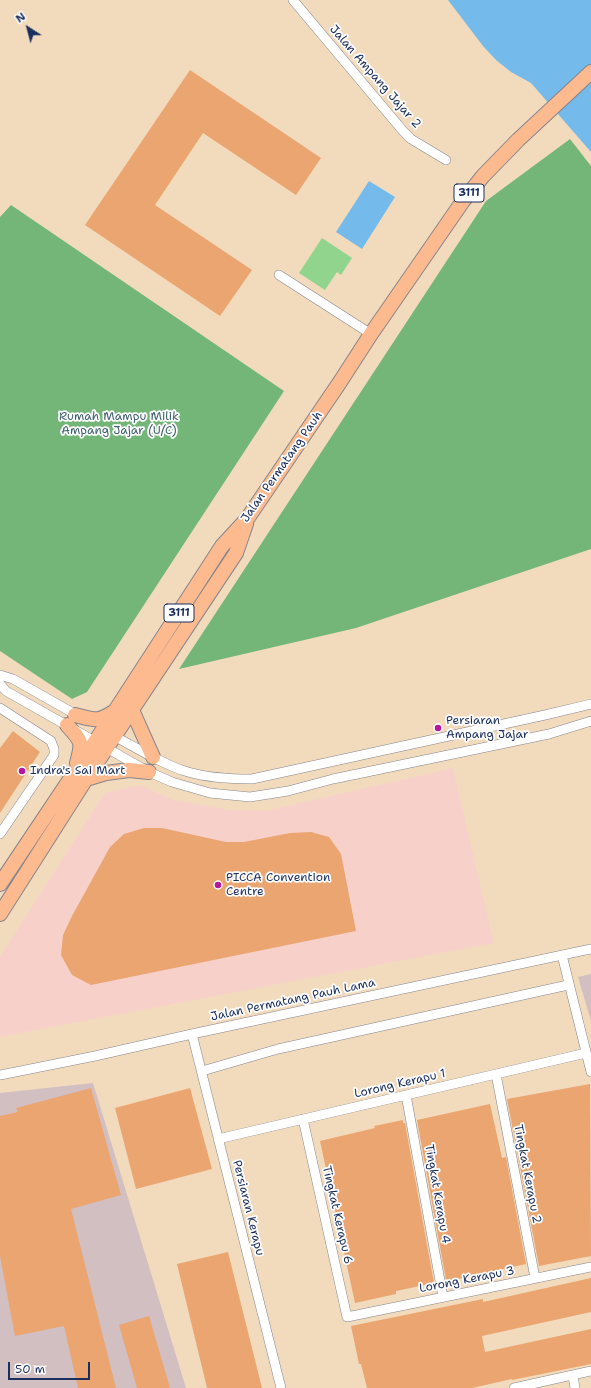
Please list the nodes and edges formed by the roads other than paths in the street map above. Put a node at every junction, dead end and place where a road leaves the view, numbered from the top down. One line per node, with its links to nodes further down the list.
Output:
1 (293, 0): 3 (street, Jalan Ampang Jajar 2)
2 (591, 72): 5 (main road, Jalan Permatang Pauh / 3111)
3 (446, 160)
4 (279, 275): 5 (street)
5 (371, 334): 6 (main road, Jalan Permatang Pauh / 3111)
6 (247, 519): 11 (main road, Jalan Permatang Pauh / 3111); 12 (main road)
7 (0, 674): 13 (street)
8 (0, 684): 13 (street)
9 (591, 704): 16 (street)
10 (0, 708): 19 (street)
11 (115, 710): 13 (main road); 15 (main road, Jalan Permatang Pauh / 3111)
12 (132, 710): 15 (main road); 16 (main road)
13 (71, 720): 15 (street); 15 (street); 18 (main road)
14 (591, 721): 17 (street)
15 (105, 739): 16 (street); 17 (street); 18 (main road, Jalan Permatang Pauh / 3111)
16 (153, 757)
17 (149, 772): 18 (main road)
18 (80, 776): 20 (main road, Jalan Permatang Pauh / 3111); 21 (main road)
19 (0, 834)
20 (0, 884)
21 (0, 914)
22 (591, 949): 23 (street, Jalan Permatang Pauh Lama)
23 (562, 956): 24 (street); 25 (street, Jalan Permatang Pauh Lama)
24 (568, 985): 26 (street); 27 (street)
25 (192, 1034): 27 (street, Persiaran Kerapu); 30 (street, Jalan Permatang Pauh Lama)
26 (586, 1053): 28 (street); 29 (street, Lorong Kerapu 1)
27 (202, 1071): 33 (street, Persiaran Kerapu)
28 (591, 1072)
29 (496, 1074): 31 (street, Lorong Kerapu 1); 35 (street, Tingkat Kerapu 2)
30 (0, 1075)
31 (406, 1095): 32 (street, Lorong Kerapu 1); 36 (street, Tingkat Kerapu 4)
32 (303, 1120): 33 (street, Lorong Kerapu 1); 37 (street, Tingkat Kerapu 6)
33 (218, 1139): 40 (street, Persiaran Kerapu)
34 (591, 1267): 35 (street, Lorong Kerapu 3)
35 (535, 1278): 36 (street, Lorong Kerapu 3)
36 (443, 1297): 37 (street, Lorong Kerapu 3)
37 (347, 1317)
38 (591, 1372): 39 (street)
39 (573, 1376): 41 (street); 42 (street)
40 (281, 1388)
41 (514, 1388)
42 (575, 1388)

